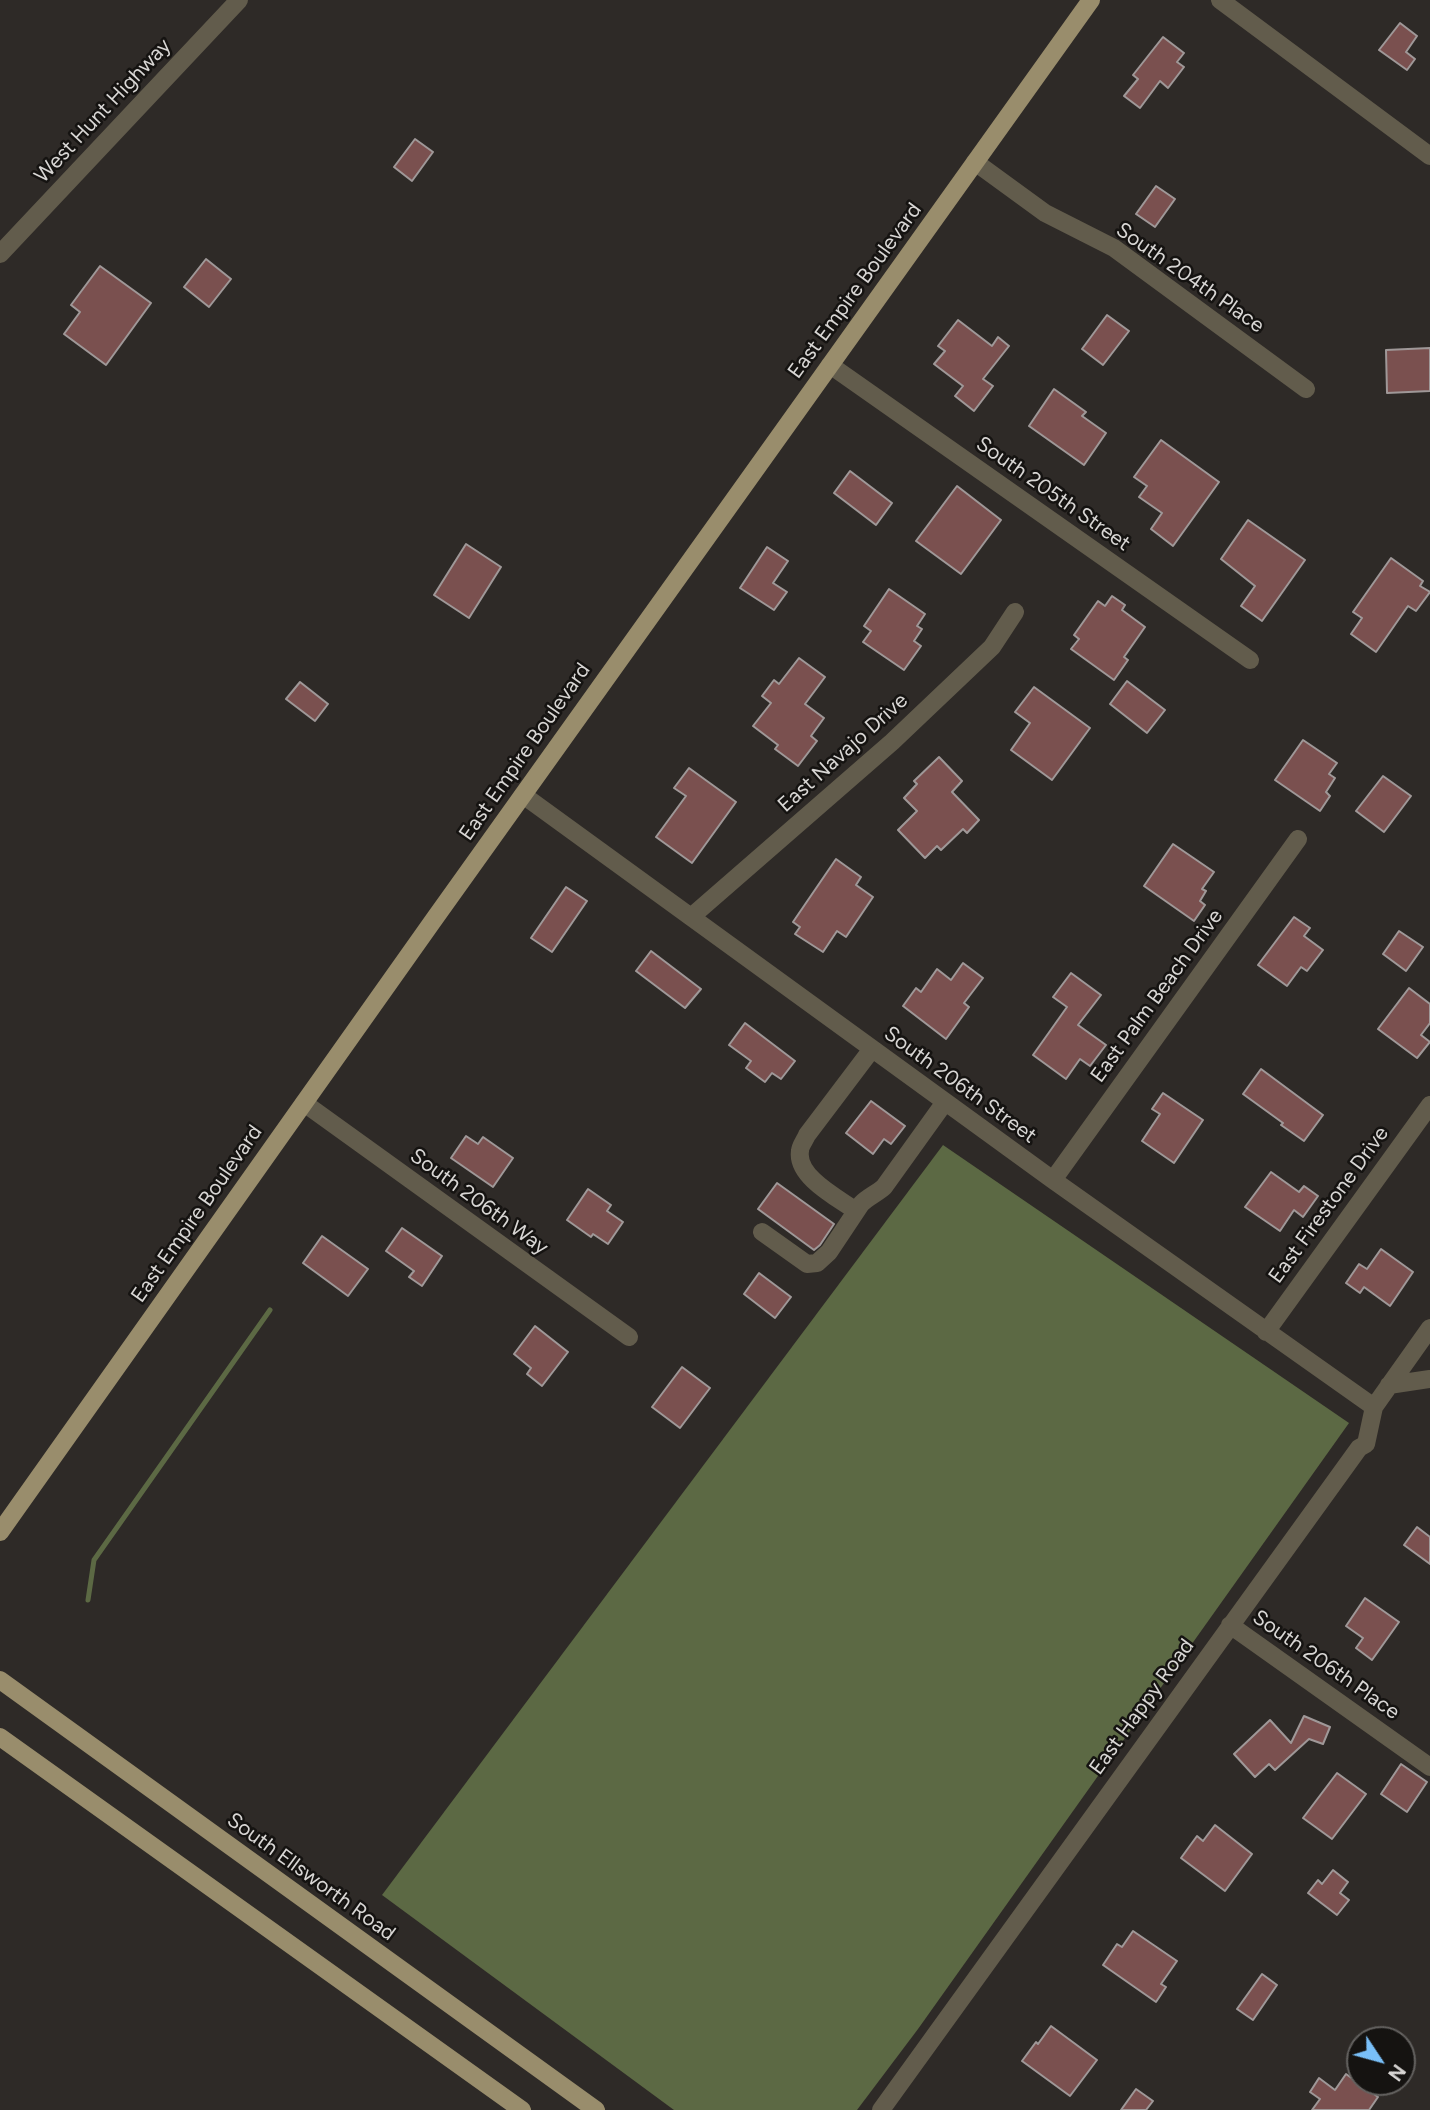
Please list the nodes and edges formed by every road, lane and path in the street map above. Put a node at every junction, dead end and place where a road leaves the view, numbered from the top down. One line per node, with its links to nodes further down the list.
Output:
1 (239, 0): 6 (street, West Hunt Highway)
2 (1091, 0): 5 (main road, East Empire Boulevard)
3 (1220, 0): 4 (street)
4 (1430, 156)
5 (975, 162): 7 (main road, East Empire Boulevard); 8 (street, South 204th Place)
6 (0, 254)
7 (830, 365): 10 (street, South 205th Street); 11 (main road, East Empire Boulevard)
8 (1306, 389)
9 (1015, 612): 13 (street, East Navajo Drive)
10 (1250, 660)
11 (523, 795): 13 (street, South 206th Street); 16 (main road, East Empire Boulevard)
12 (1298, 839): 18 (street, East Palm Beach Drive)
13 (691, 916): 14 (street, South 206th Street)
14 (872, 1049): 15 (street, South 206th Street); 19 (street)
15 (945, 1102): 18 (street, South 206th Street); 19 (street)
16 (304, 1103): 23 (street, South 206th Way); 27 (main road, East Empire Boulevard)
17 (1430, 1105): 22 (street, East Firestone Drive)
18 (1053, 1180): 22 (street, South 206th Street)
19 (856, 1211): 20 (street)
20 (762, 1232)
21 (1430, 1328): 25 (street, East Happy Road)
22 (1266, 1332): 26 (street, South 206th Street)
23 (629, 1337)
24 (1430, 1380): 25 (street)
25 (1389, 1385): 26 (street, East Happy Road)
26 (1374, 1406): 28 (street, East Happy Road)
27 (0, 1532)
28 (1230, 1625): 31 (street, South 206th Place); 34 (street, East Happy Road)
29 (0, 1680): 33 (main road, South Ellsworth Road)
30 (0, 1737): 32 (main road)
31 (1430, 1767)
32 (522, 2110)
33 (596, 2110)
34 (881, 2110)

